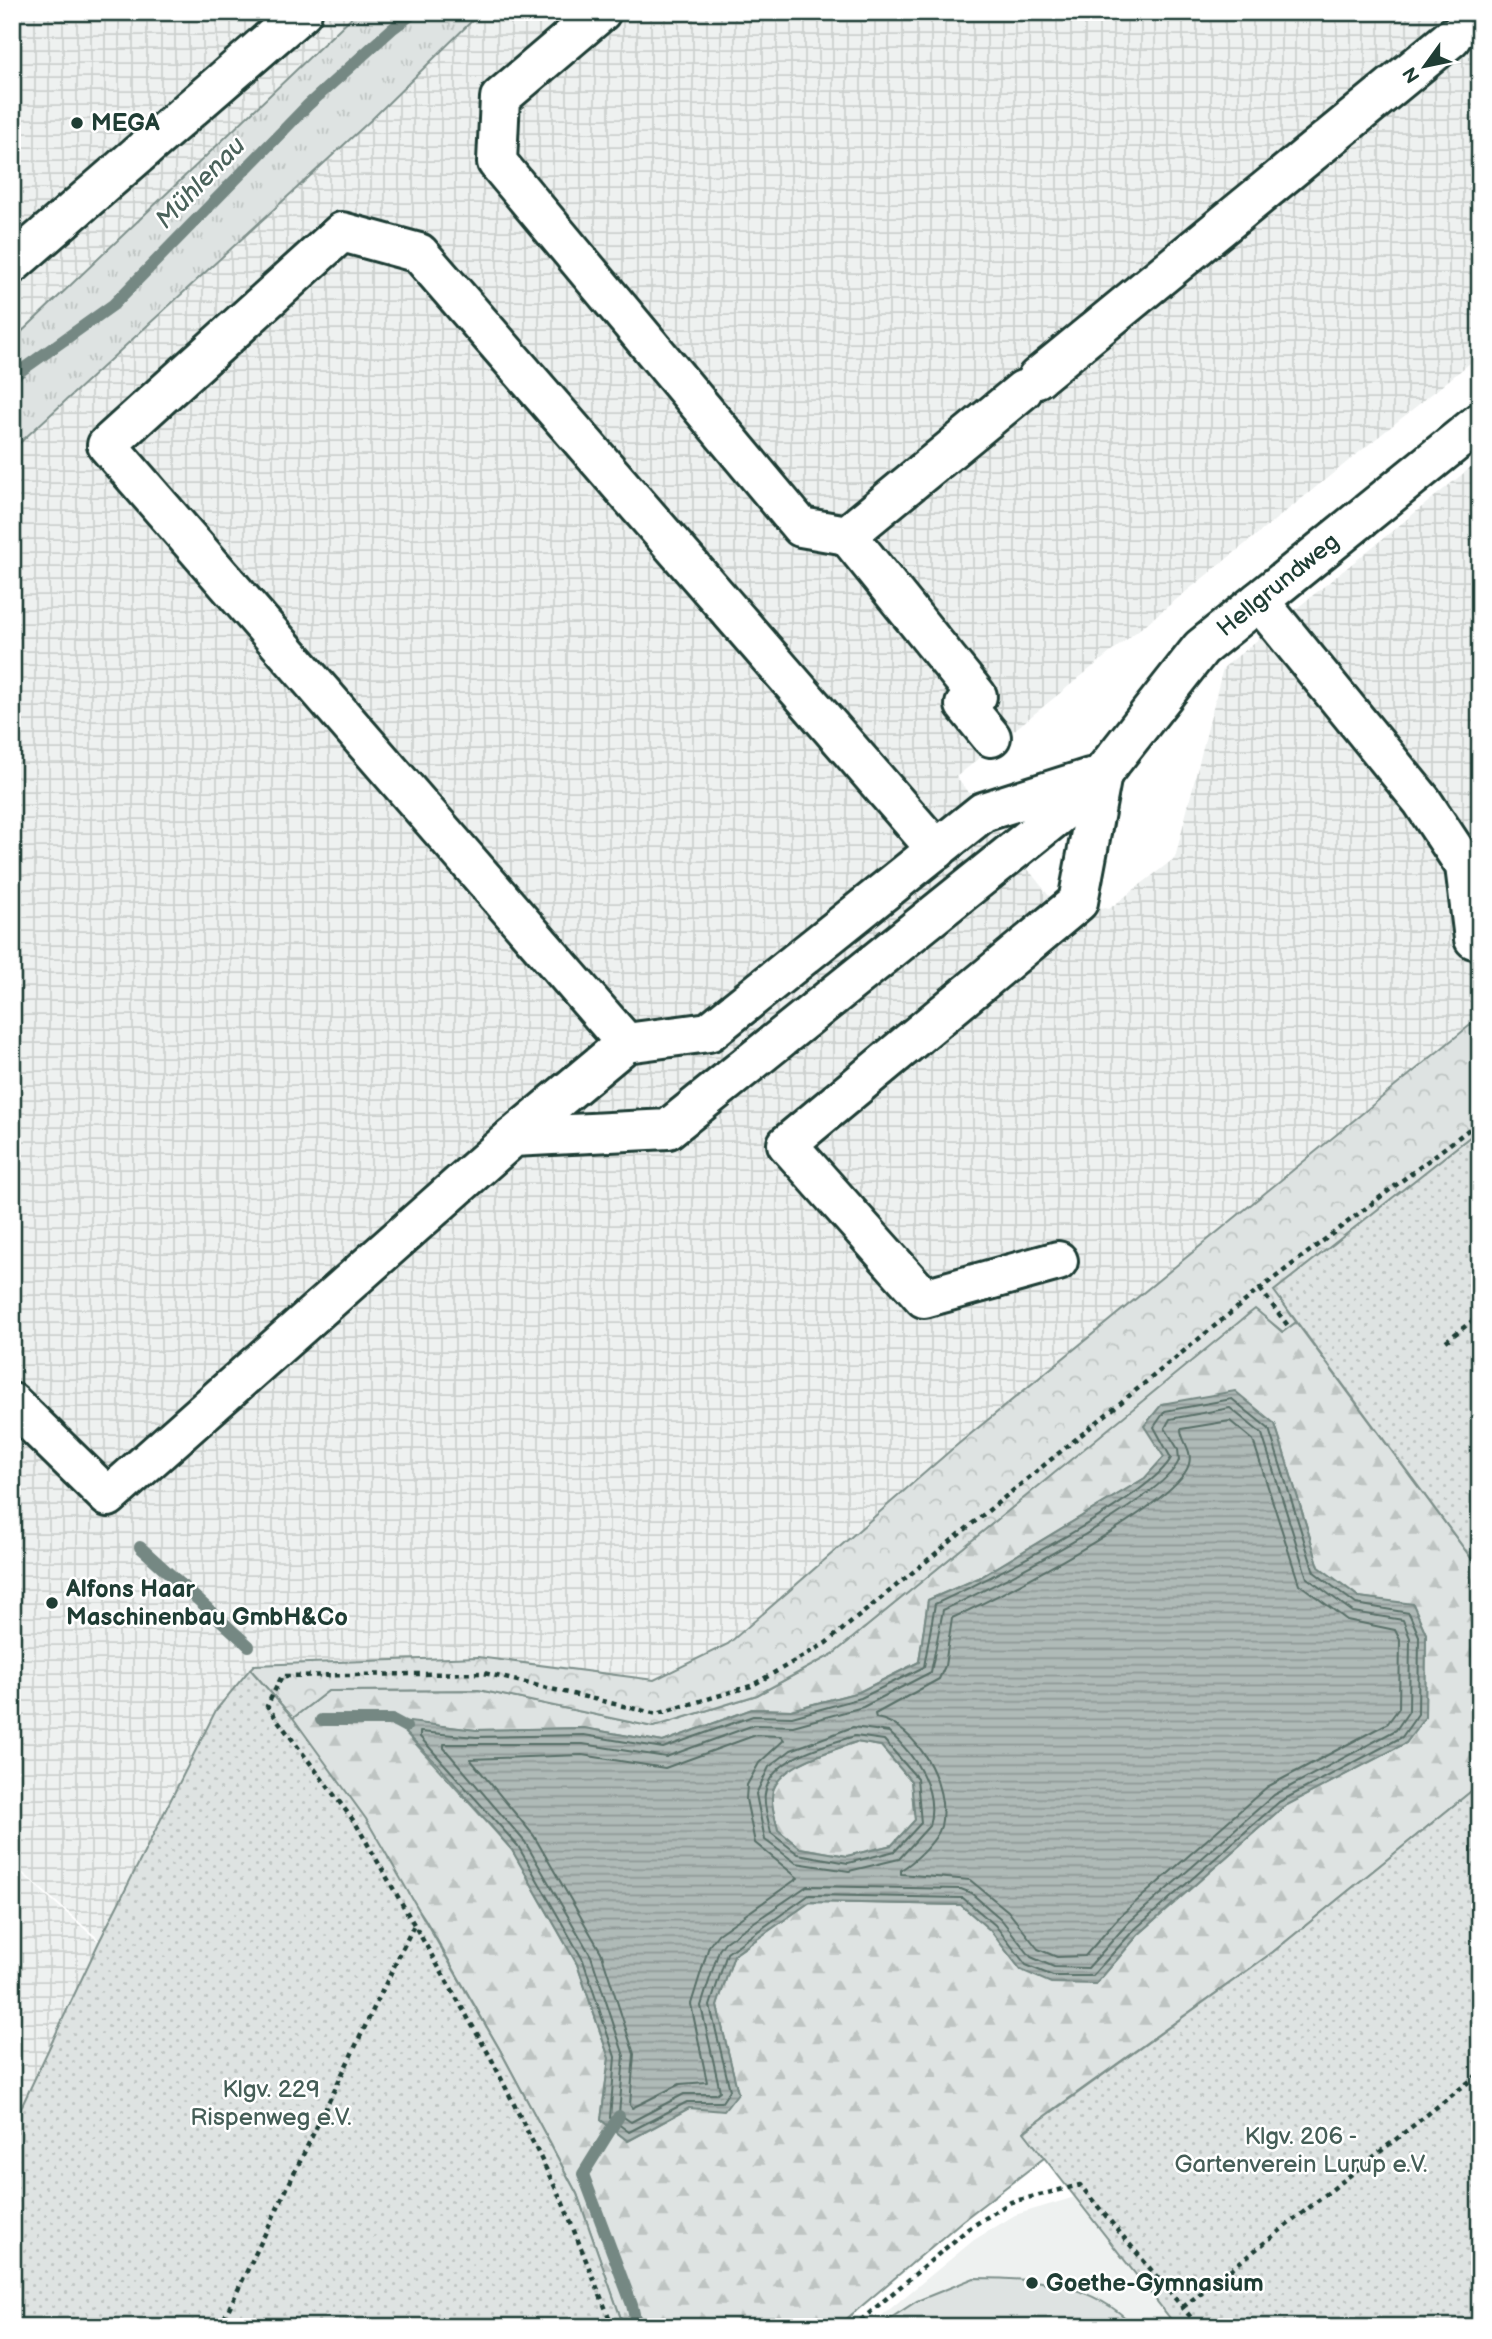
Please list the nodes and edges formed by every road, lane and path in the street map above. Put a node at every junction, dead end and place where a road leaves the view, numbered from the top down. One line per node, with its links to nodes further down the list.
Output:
1 (302, 12): 4 (street)
2 (601, 12): 6 (street)
3 (1465, 27): 6 (street)
4 (12, 264)
5 (1480, 422): 7 (street, Hellgrundweg)
6 (847, 535): 8 (street)
7 (1259, 601): 9 (street, Hellgrundweg); 11 (street)
8 (991, 737)
9 (1102, 774): 10 (street); 14 (street, Hellgrundweg); 15 (street)
10 (937, 850): 12 (street); 12 (street)
11 (1474, 939)
12 (626, 1043): 14 (street)
13 (1480, 1121): 16 (path)
14 (513, 1137): 20 (street)
15 (1058, 1261)
16 (1260, 1289): 18 (path); 21 (path)
17 (1480, 1315): 19 (path)
18 (1289, 1327)
19 (1446, 1341)
20 (12, 1403)
21 (414, 1925): 24 (path); 25 (path)
22 (1480, 2073): 23 (path)
23 (1183, 2307): 26 (path); 27 (path)
24 (220, 2327)
25 (613, 2327)
26 (853, 2327)
27 (1199, 2327)

